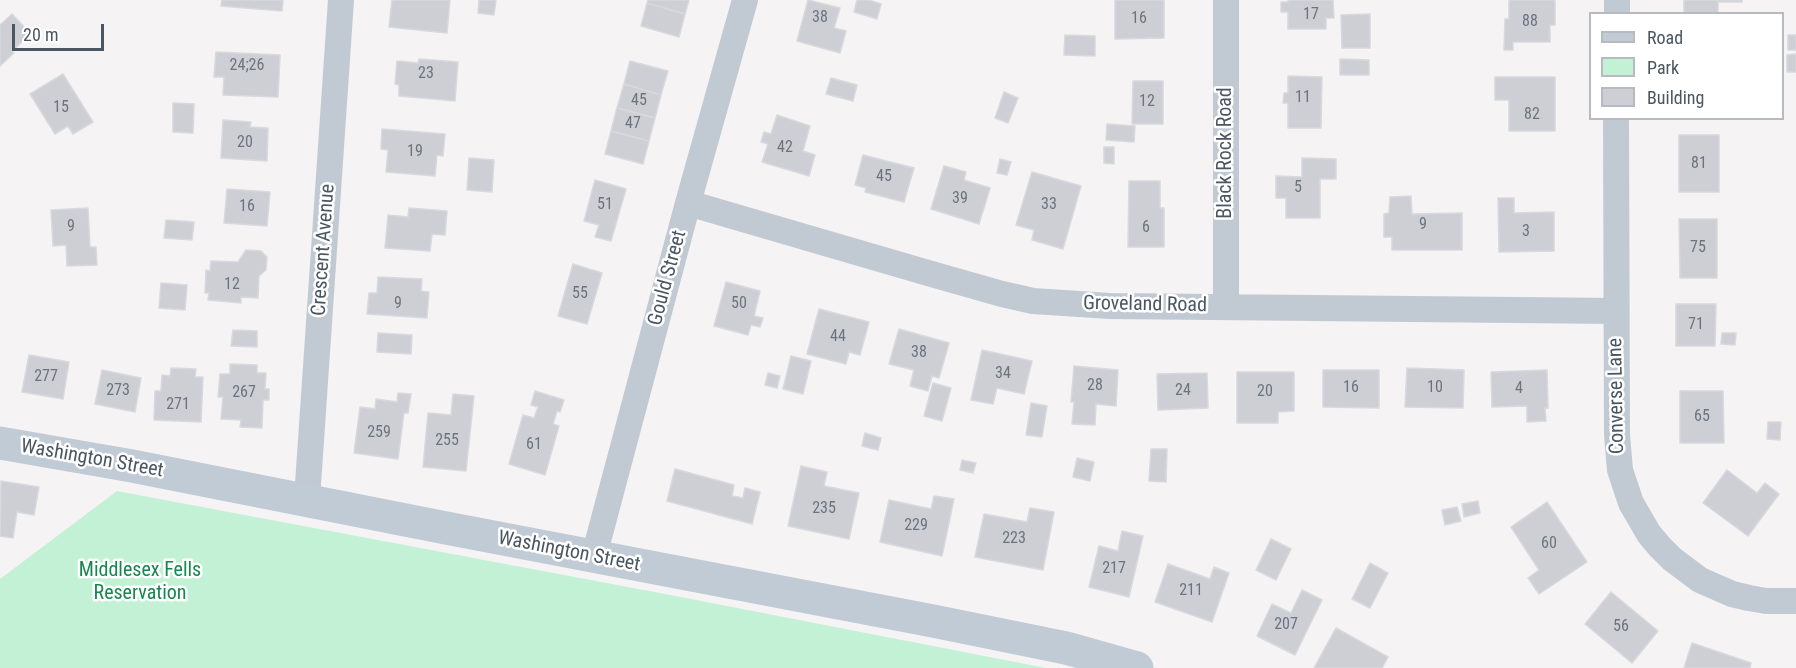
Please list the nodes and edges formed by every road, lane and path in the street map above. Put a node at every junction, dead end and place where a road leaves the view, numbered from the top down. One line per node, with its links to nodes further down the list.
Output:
1 (341, 0): 9 (street, Crescent Avenue)
2 (745, 0): 5 (street, Gould Street)
3 (1226, 0): 6 (street, Black Rock Road)
4 (1616, 120): 7 (street, Converse Lane)
5 (688, 203): 6 (street, Groveland Road); 10 (street, Gould Street)
6 (1226, 306): 7 (street, Groveland Road)
7 (1616, 311): 11 (street, Converse Lane)
8 (0, 443): 9 (main road, Washington Street)
9 (307, 499): 10 (main road, Washington Street)
10 (594, 556): 12 (main road, Washington Street)
11 (1796, 601)
12 (1137, 668)

